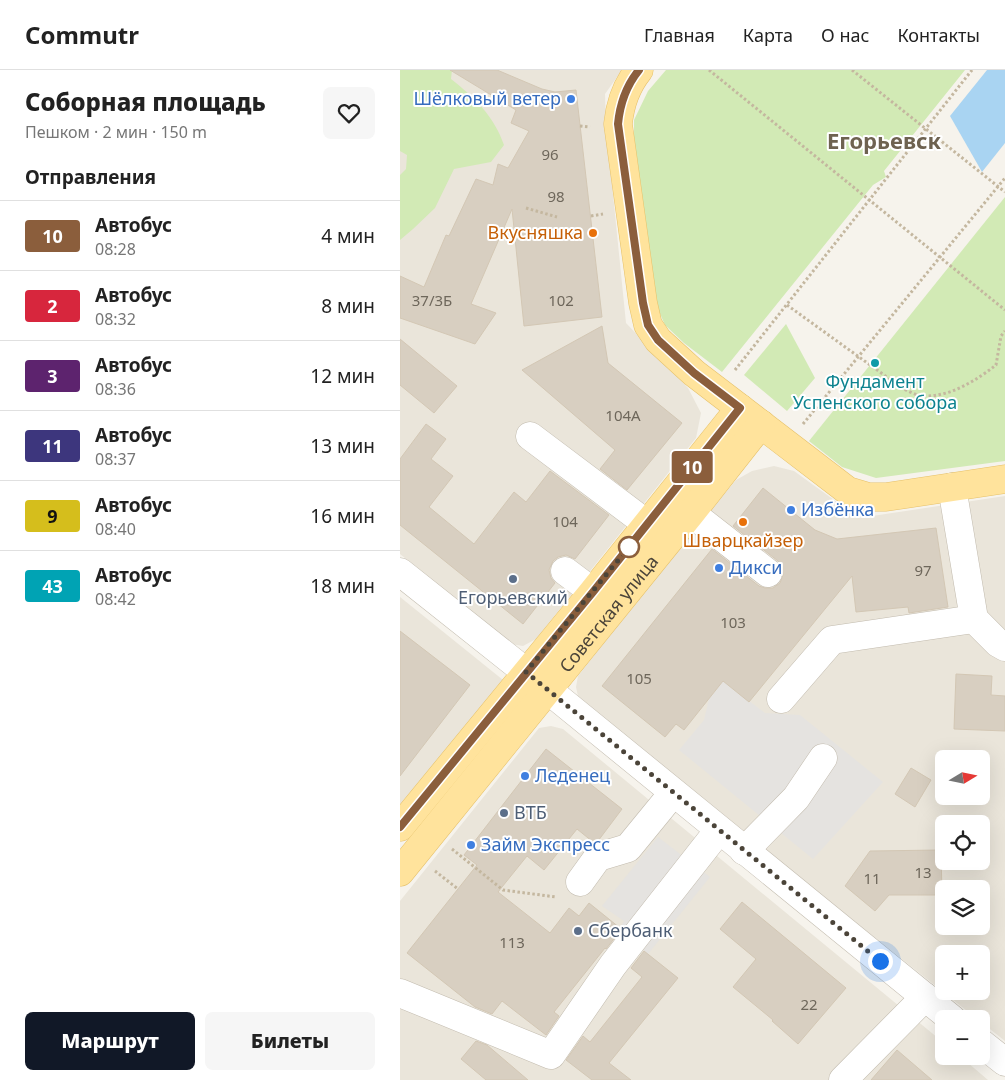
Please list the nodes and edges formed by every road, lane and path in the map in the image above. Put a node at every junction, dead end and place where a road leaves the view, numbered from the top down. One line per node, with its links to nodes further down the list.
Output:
1 (639, 70): 22 (main road)
2 (709, 70): 11 (path)
3 (972, 70): 7 (path)
4 (855, 71): 7 (path)
5 (580, 126): 6 (path)
6 (594, 127)
7 (926, 129): 9 (path); 11 (path)
8 (1005, 178): 9 (path)
9 (998, 187): 10 (path); 16 (path)
10 (1005, 192)
11 (869, 200): 16 (path); 17 (path)
12 (526, 208): 15 (path)
13 (604, 214): 14 (path)
14 (591, 216)
15 (556, 217)
16 (940, 257): 18 (path); 20 (path)
17 (787, 305): 20 (path); 21 (path)
18 (1005, 310)
19 (1005, 331): 20 (path)
20 (858, 357): 24 (path)
21 (734, 371)
22 (740, 408): 23 (main road); 29 (main road, Советская улица)
23 (761, 424): 27 (main road); 28 (main road, Советская улица)
24 (802, 424)
25 (530, 436): 29 (street)
26 (1005, 479): 27 (main road)
27 (952, 487): 34 (street)
28 (691, 513): 32 (street); 37 (main road, Советская улица)
29 (647, 524): 33 (main road, Советская улица)
30 (565, 571): 33 (street)
31 (400, 572): 36 (street)
32 (768, 573)
33 (593, 592): 36 (main road, Советская улица)
34 (974, 619): 35 (street); 38 (street)
35 (1005, 647)
36 (526, 672): 37 (street); 41 (main road, Советская улица)
37 (547, 690): 40 (street); 46 (main road, Советская улица)
38 (781, 699)
39 (823, 758): 44 (street)
40 (673, 793): 42 (street); 47 (street)
41 (400, 827)
42 (719, 830): 44 (street); 49 (street)
43 (452, 849): 47 (path)
44 (744, 851): 50 (street)
45 (435, 870): 48 (path)
46 (400, 872)
47 (580, 882)
48 (458, 889)
49 (400, 993)
50 (925, 997): 51 (street); 54 (street)
51 (941, 1010)
52 (990, 1050): 53 (street)
53 (1005, 1062)
54 (843, 1080)

